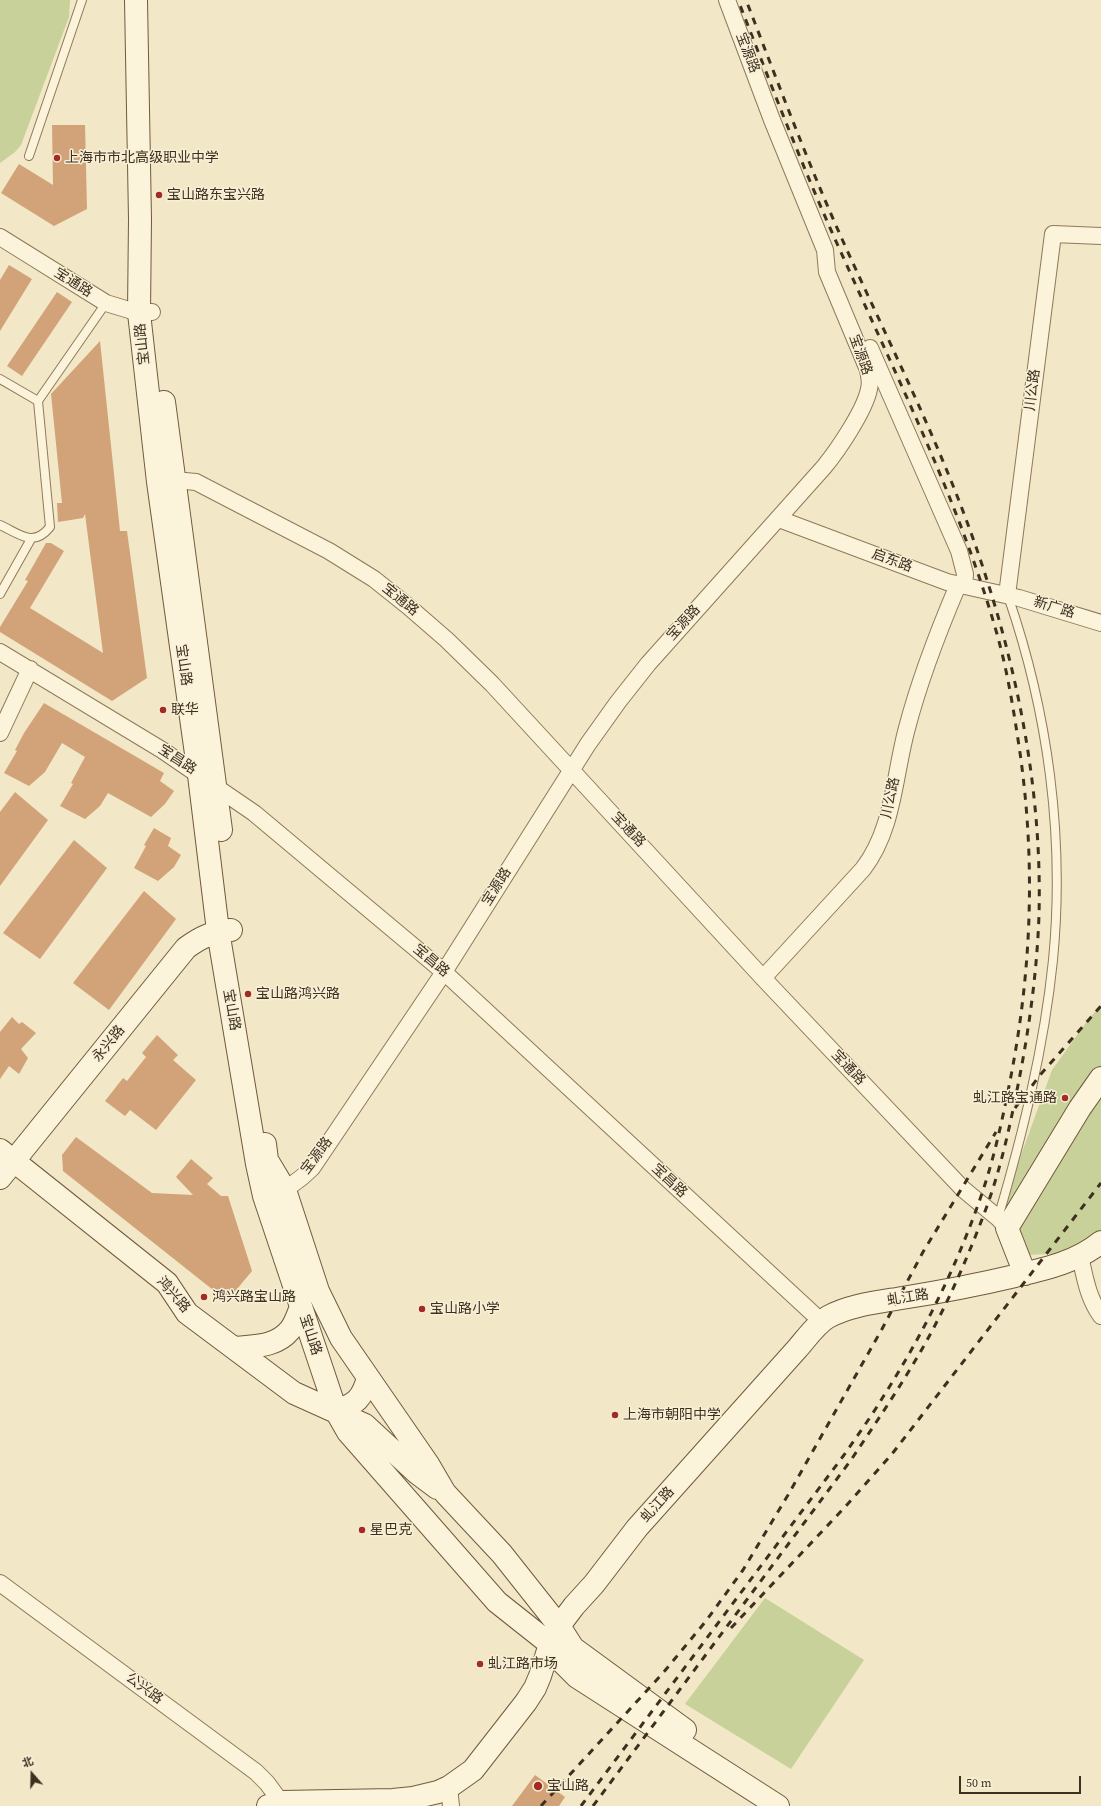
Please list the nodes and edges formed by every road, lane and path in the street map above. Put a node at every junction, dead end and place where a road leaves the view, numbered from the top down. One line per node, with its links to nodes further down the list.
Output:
1 (82, 0): 5 (lane)
2 (136, 0): 10 (main road, 宝山路)
3 (147, 0): 10 (main road, 宝山路)
4 (727, 0): 8 (street, 宝源路)
5 (29, 156)
6 (1101, 236): 19 (street, 川公路)
7 (0, 237): 9 (street, 宝通路)
8 (825, 250): 14 (street, 宝源路); 17 (street)
9 (106, 303): 10 (street, 宝通路); 12 (lane)
10 (146, 312): 13 (main road, 宝山路)
11 (0, 379): 12 (lane)
12 (38, 401): 16 (lane)
13 (166, 481): 24 (street, 宝通路); 25 (main road, 宝山路)
14 (779, 519): 17 (street, 启东路); 24 (street, 宝源路)
15 (0, 525): 16 (lane)
16 (31, 539): 18 (lane)
17 (961, 585): 19 (street, 启东路); 28 (street, 川公路)
18 (0, 594)
19 (1007, 595): 20 (street, 新广路); 34 (lane)
20 (1101, 623)
21 (0, 652): 22 (street, 宝昌路)
22 (30, 669): 23 (street); 25 (street, 宝昌路)
23 (0, 733)
24 (572, 769): 27 (street, 宝源路); 28 (street, 宝通路)
25 (207, 781): 26 (main road, 宝山路); 27 (street, 宝昌路)
26 (225, 931): 30 (main road, 永兴路); 32 (main road, 宝山路); 33 (main road, 宝山路)
27 (444, 972): 32 (street, 宝源路); 40 (street, 宝昌路)
28 (763, 978): 34 (street, 宝通路)
29 (1101, 1078): 34 (main road)
30 (7, 1155): 31 (main road, 永兴路); 41 (main road, 鸿兴路)
31 (0, 1178)
32 (285, 1190): 33 (street, 宝源路); 42 (main road, 宝山路)
33 (264, 1196): 38 (main road, 宝山路)
34 (1002, 1223): 37 (main road, 宝通路)
35 (1101, 1242): 36 (main road, 虬江路)
36 (1080, 1256): 37 (main road, 虬江路); 39 (street)
37 (1025, 1274): 40 (main road, 虬江路)
38 (301, 1307): 41 (main road); 43 (main road, 宝山路)
39 (1101, 1316)
40 (822, 1322): 46 (main road, 虬江路)
41 (235, 1348): 43 (main road, 鸿兴路)
42 (368, 1378): 43 (main road); 44 (main road, 宝山路)
43 (336, 1411): 44 (main road, 鸿兴路); 46 (main road, 宝山路)
44 (445, 1493): 46 (main road, 宝山路)
45 (0, 1583): 48 (street, 公兴路)
46 (554, 1635): 47 (main road, 虬江路); 49 (main road, 宝山路); 50 (main road, 宝山路)
47 (450, 1796): 48 (main road, 虬江路)
48 (275, 1804)
49 (778, 1806)
50 (792, 1806)

